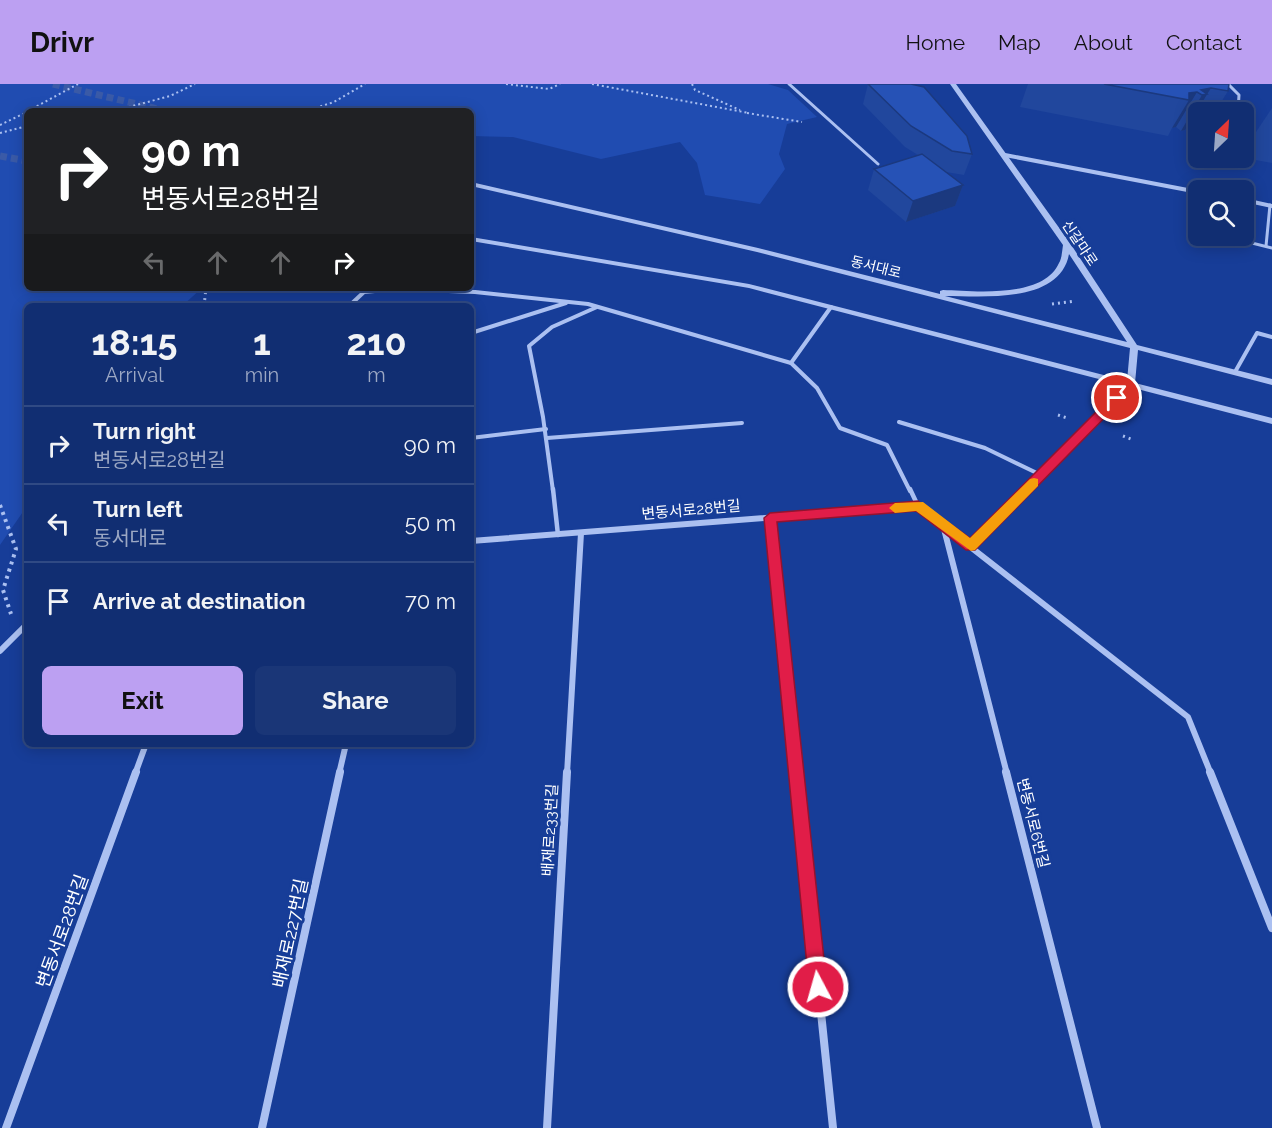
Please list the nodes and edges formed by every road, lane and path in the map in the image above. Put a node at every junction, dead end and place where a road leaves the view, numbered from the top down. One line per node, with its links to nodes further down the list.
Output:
1 (78, 84): 12 (path)
2 (195, 84): 13 (path)
3 (364, 84): 14 (path)
4 (506, 84): 5 (path)
5 (560, 84)
6 (592, 84): 16 (path)
7 (692, 84): 16 (path)
8 (791, 84): 19 (lane)
9 (953, 84): 21 (street, 신갈마로)
10 (1228, 84): 11 (lane)
11 (1239, 102)
12 (34, 108)
13 (125, 108)
14 (315, 108)
15 (24, 113): 17 (path)
16 (748, 113): 19 (path)
17 (0, 124)
18 (24, 127): 20 (path)
19 (836, 128): 22 (lane)
20 (0, 133)
21 (1005, 155): 24 (street); 29 (street, 신갈마로)
22 (878, 164)
23 (474, 185): 34 (street, 동서대로)
24 (1188, 190)
25 (1254, 202): 26 (street)
26 (1271, 206): 30 (lane)
27 (474, 240): 40 (street)
28 (1254, 243): 30 (lane)
29 (1067, 245): 34 (street); 43 (street, 신갈마로)
30 (1266, 246): 31 (lane)
31 (1272, 248)
32 (375, 291): 37 (lane)
33 (449, 291): 36 (lane)
34 (922, 292): 43 (street, 동서대로)
35 (1075, 301): 38 (path)
36 (569, 302): 39 (lane); 41 (lane)
37 (351, 303)
38 (1051, 304)
39 (597, 307): 44 (lane); 53 (lane)
40 (831, 307): 44 (lane); 47 (street)
41 (474, 332)
42 (1272, 337): 45 (lane)
43 (1134, 346): 45 (street, 동서대로); 47 (street)
44 (791, 363): 60 (lane)
45 (1235, 372): 46 (street, 동서대로)
46 (1272, 382)
47 (1131, 385): 50 (street); 58 (street)
48 (1058, 415): 49 (path)
49 (1067, 417)
50 (1272, 420)
51 (899, 422): 58 (lane)
52 (742, 423): 56 (lane)
53 (546, 429): 55 (lane); 56 (lane)
54 (1123, 436): 57 (path)
55 (474, 438)
56 (547, 438): 64 (lane)
57 (1131, 439)
58 (1041, 476): 66 (street)
59 (0, 505): 68 (path)
60 (918, 506): 61 (street, 변동서로28번길); 62 (street)
61 (770, 518): 63 (street, 변동서로28번길); 76 (street)
62 (943, 525): 66 (street); 77 (street, 변동서로6번길)
63 (581, 533): 64 (street, 변동서로28번길); 75 (street, 배재로233번길)
64 (558, 535): 65 (street, 변동서로28번길)
65 (474, 541)
66 (971, 546): 72 (street)
67 (24, 627): 68 (street)
68 (21, 630): 69 (street)
69 (0, 651)
70 (145, 747): 73 (street, 변동서로28번길)
71 (345, 747): 74 (street, 배재로227번길)
72 (1272, 928)
73 (6, 1128)
74 (262, 1128)
75 (547, 1128)
76 (833, 1128)
77 (1097, 1128)

